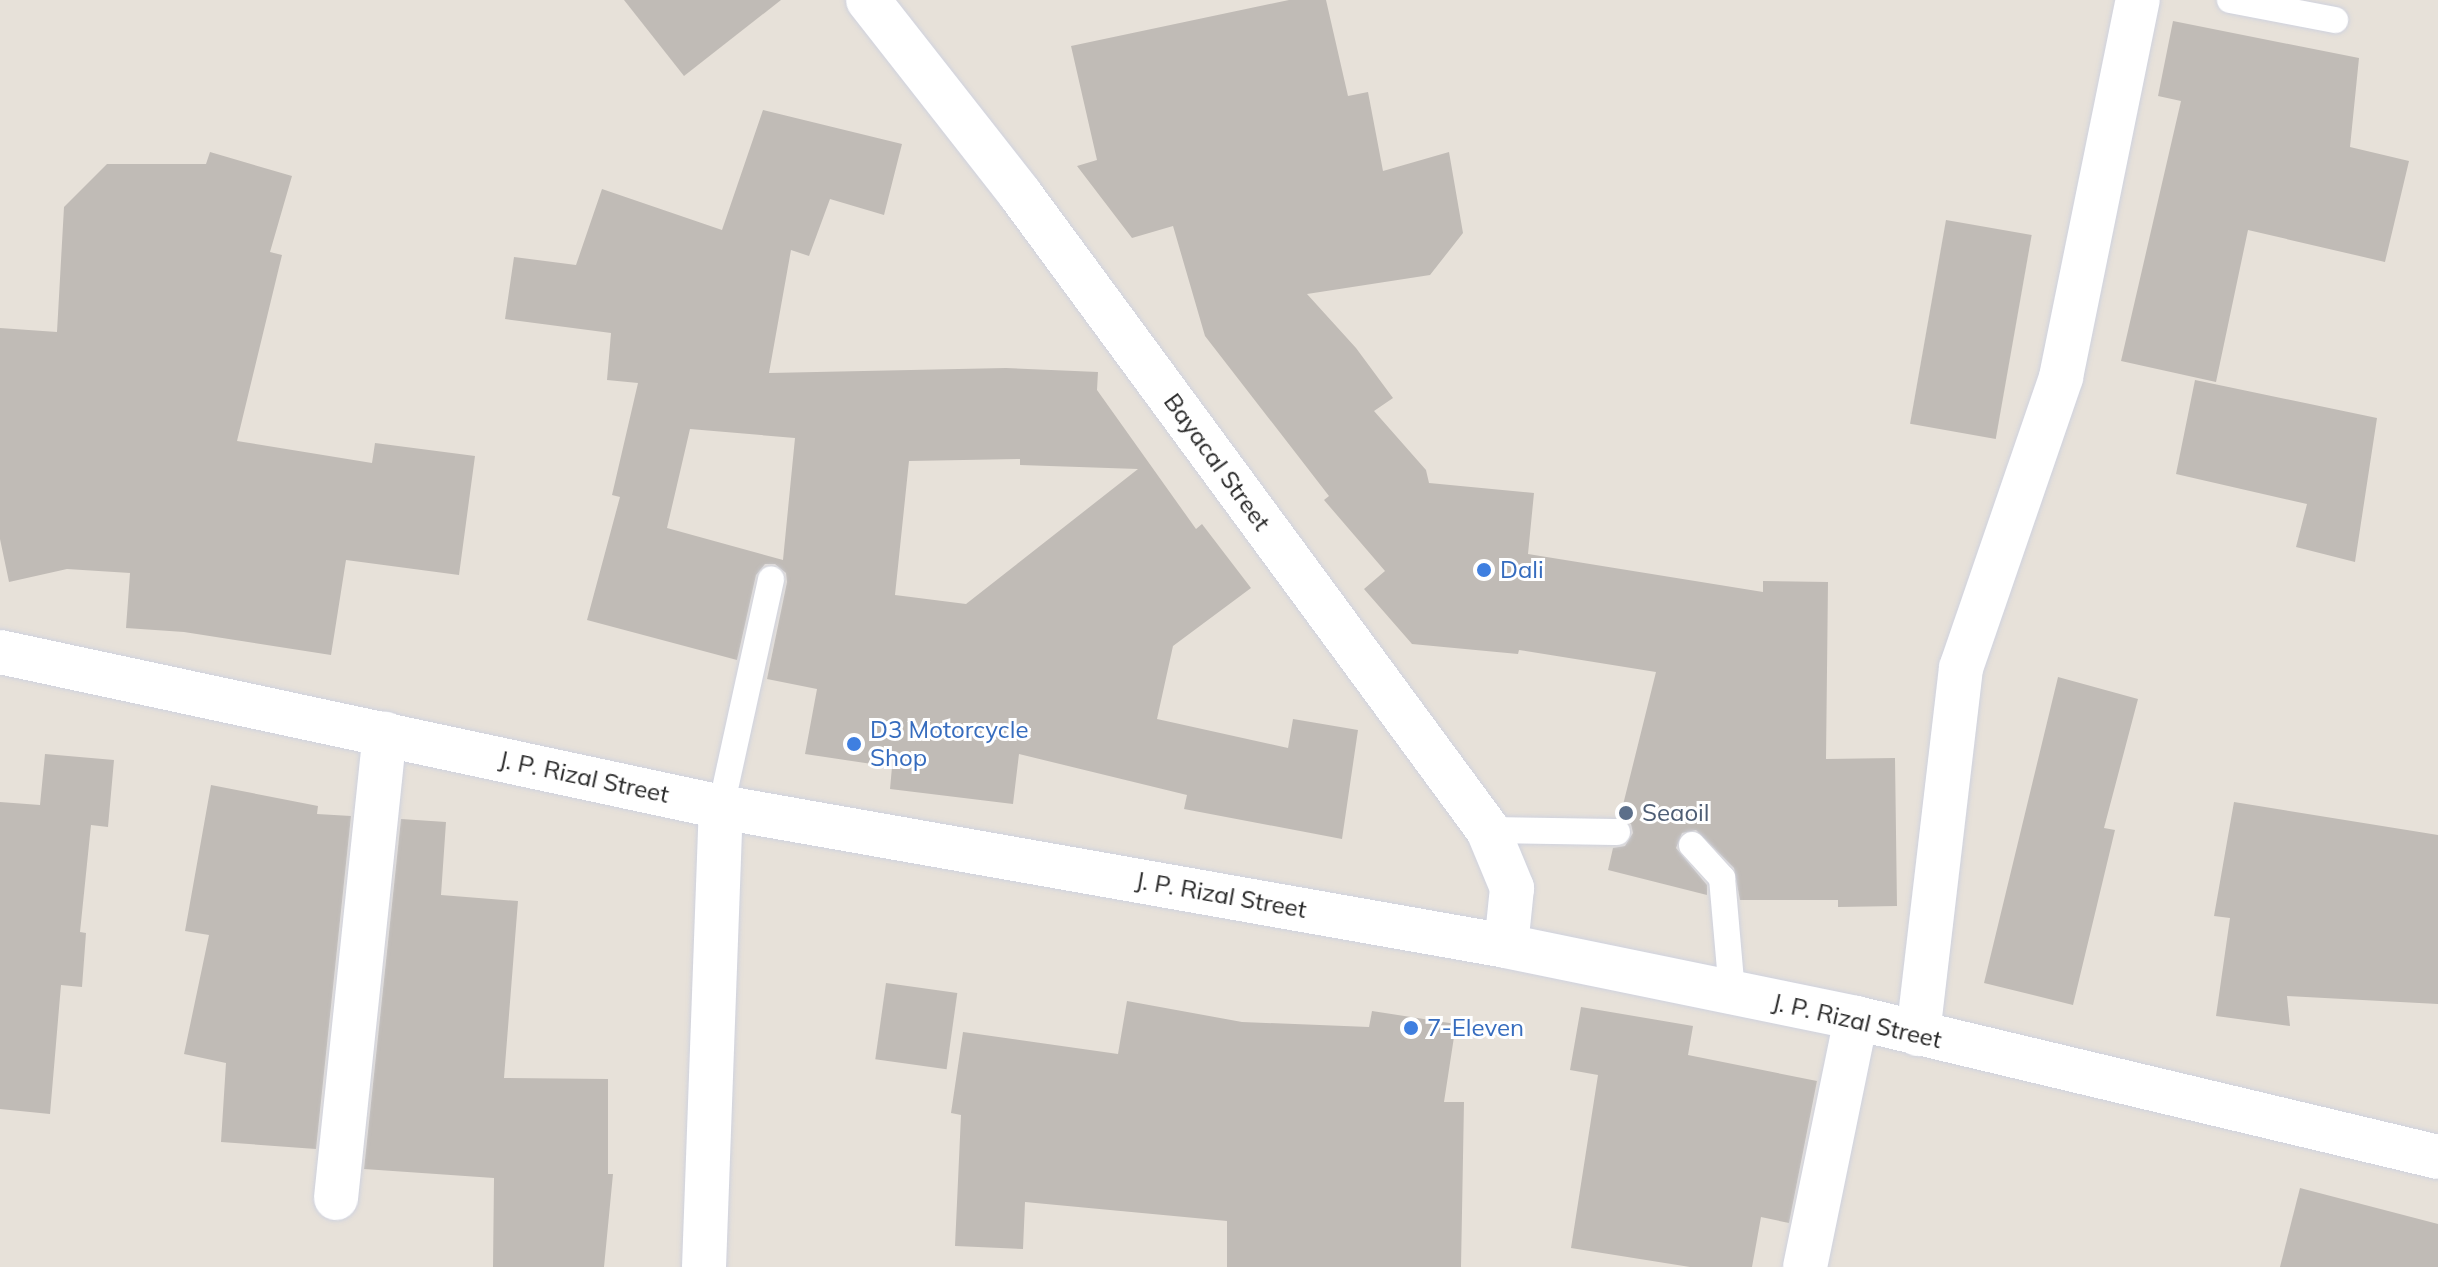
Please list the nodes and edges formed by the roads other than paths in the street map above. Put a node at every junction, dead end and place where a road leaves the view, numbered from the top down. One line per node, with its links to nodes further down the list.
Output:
1 (868, 0): 9 (main road, Bayacal Street)
2 (2138, 0): 15 (main road)
3 (2230, 0): 4 (lane)
4 (2335, 20)
5 (771, 579): 8 (lane)
6 (0, 652): 7 (main road, J. P. Rizal Street)
7 (385, 734): 8 (main road, J. P. Rizal Street); 17 (main road)
8 (721, 807): 12 (main road, J. P. Rizal Street); 18 (main road)
9 (1488, 830): 10 (lane); 12 (main road, Bayacal Street)
10 (1617, 832)
11 (1692, 845): 13 (lane)
12 (1506, 946): 13 (main road, J. P. Rizal Street)
13 (1732, 993): 14 (main road, J. P. Rizal Street)
14 (1856, 1018): 15 (main road, J. P. Rizal Street); 19 (main road)
15 (1918, 1034): 16 (main road, J. P. Rizal Street)
16 (2438, 1157)
17 (336, 1198)
18 (704, 1267)
19 (1805, 1267)

